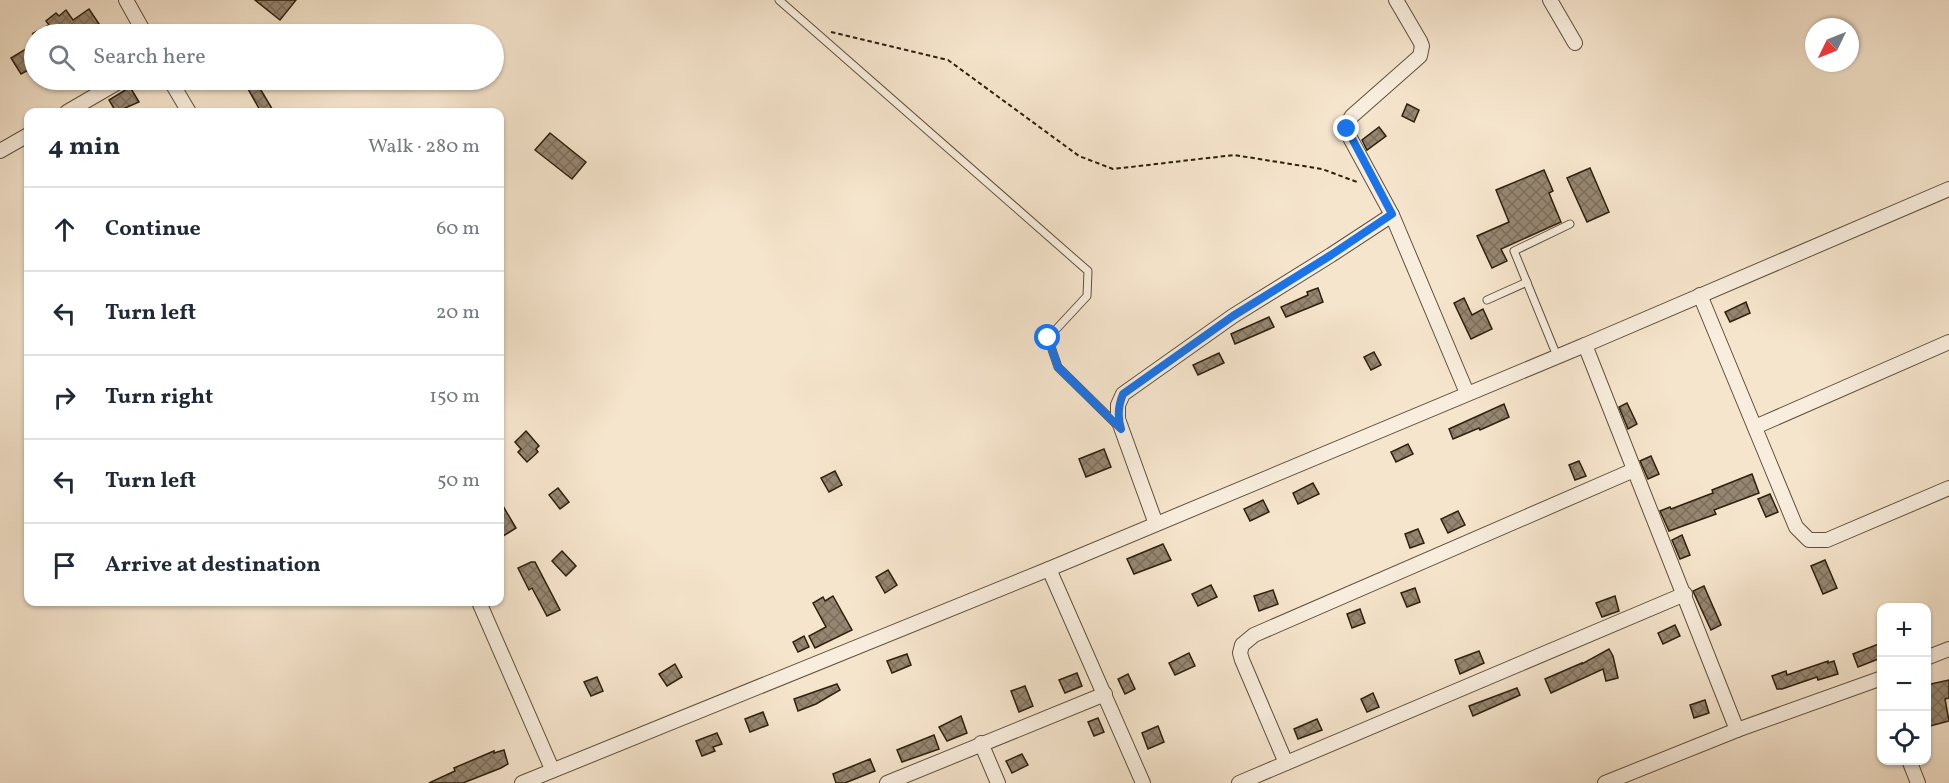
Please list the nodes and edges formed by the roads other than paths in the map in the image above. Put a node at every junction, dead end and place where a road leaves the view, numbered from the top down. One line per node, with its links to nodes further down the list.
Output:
1 (126, 0): 5 (street)
2 (779, 0): 24 (lane)
3 (1396, 0): 14 (street)
4 (1550, 0): 6 (street)
5 (139, 24)
6 (1575, 43)
7 (105, 90): 9 (street)
8 (176, 90): 10 (street)
9 (74, 108)
10 (187, 108)
11 (24, 137): 12 (street)
12 (0, 151)
13 (1949, 189): 17 (street)
14 (1392, 214): 22 (street); 24 (street)
15 (1570, 224): 16 (lane)
16 (1527, 282): 18 (lane); 21 (lane)
17 (1700, 295): 20 (street); 23 (street)
18 (1487, 300)
19 (1949, 342): 23 (street)
20 (1585, 345): 21 (street); 25 (street)
21 (1557, 356): 22 (street)
22 (1467, 393): 27 (street)
23 (1755, 427): 26 (street)
24 (1121, 429): 27 (street)
25 (1634, 470): 29 (street); 37 (street)
26 (1949, 488)
27 (1156, 524): 28 (street)
28 (1049, 569): 34 (street); 39 (street)
29 (1685, 594): 35 (street); 37 (street)
30 (480, 606): 39 (street)
31 (1949, 649): 32 (street)
32 (1929, 657)
33 (1877, 685): 35 (street)
34 (1105, 694): 36 (street); 43 (street)
35 (1737, 730): 45 (street)
36 (981, 743): 41 (street); 42 (street)
37 (1286, 763): 44 (street)
38 (1911, 765): 46 (street)
39 (552, 769): 40 (street)
40 (522, 783)
41 (887, 783)
42 (998, 783)
43 (1143, 783)
44 (1239, 783)
45 (1605, 783)
46 (1918, 783)

